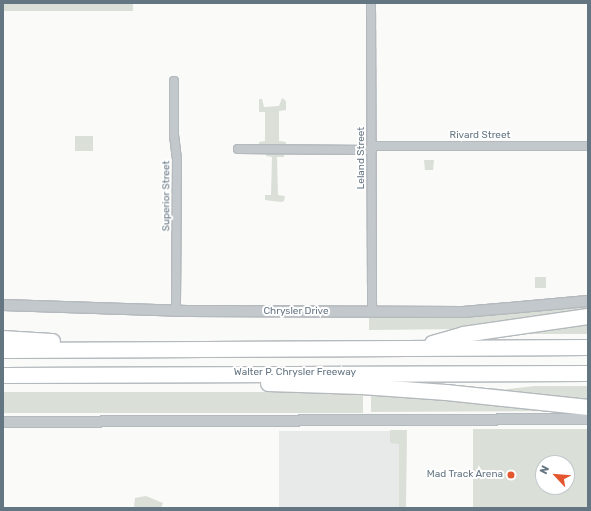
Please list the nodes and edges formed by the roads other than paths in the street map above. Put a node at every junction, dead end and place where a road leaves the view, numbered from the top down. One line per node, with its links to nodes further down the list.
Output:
1 (371, 3): 4 (street, Leland Street)
2 (174, 81): 8 (street, Superior Street)
3 (588, 146): 4 (street, Rivard Street)
4 (372, 148): 5 (street, Rivard Street); 9 (street, Leland Street)
5 (238, 149)
6 (588, 301): 9 (street, Chrysler Drive)
7 (3, 305): 8 (street, Chrysler Drive)
8 (176, 311): 9 (street, Chrysler Drive)
9 (372, 312)
10 (588, 316): 13 (highway)
11 (3, 338): 15 (highway)
12 (588, 347): 13 (highway)
13 (414, 348): 15 (highway)
14 (3, 350): 15 (highway)
15 (97, 350)
16 (588, 373): 17 (highway, Walter P. Chrysler Freeway)
17 (216, 374): 18 (highway, Walter P. Chrysler Freeway); 19 (highway)
18 (3, 375)
19 (588, 406)
20 (588, 419): 21 (street)
21 (3, 422)

